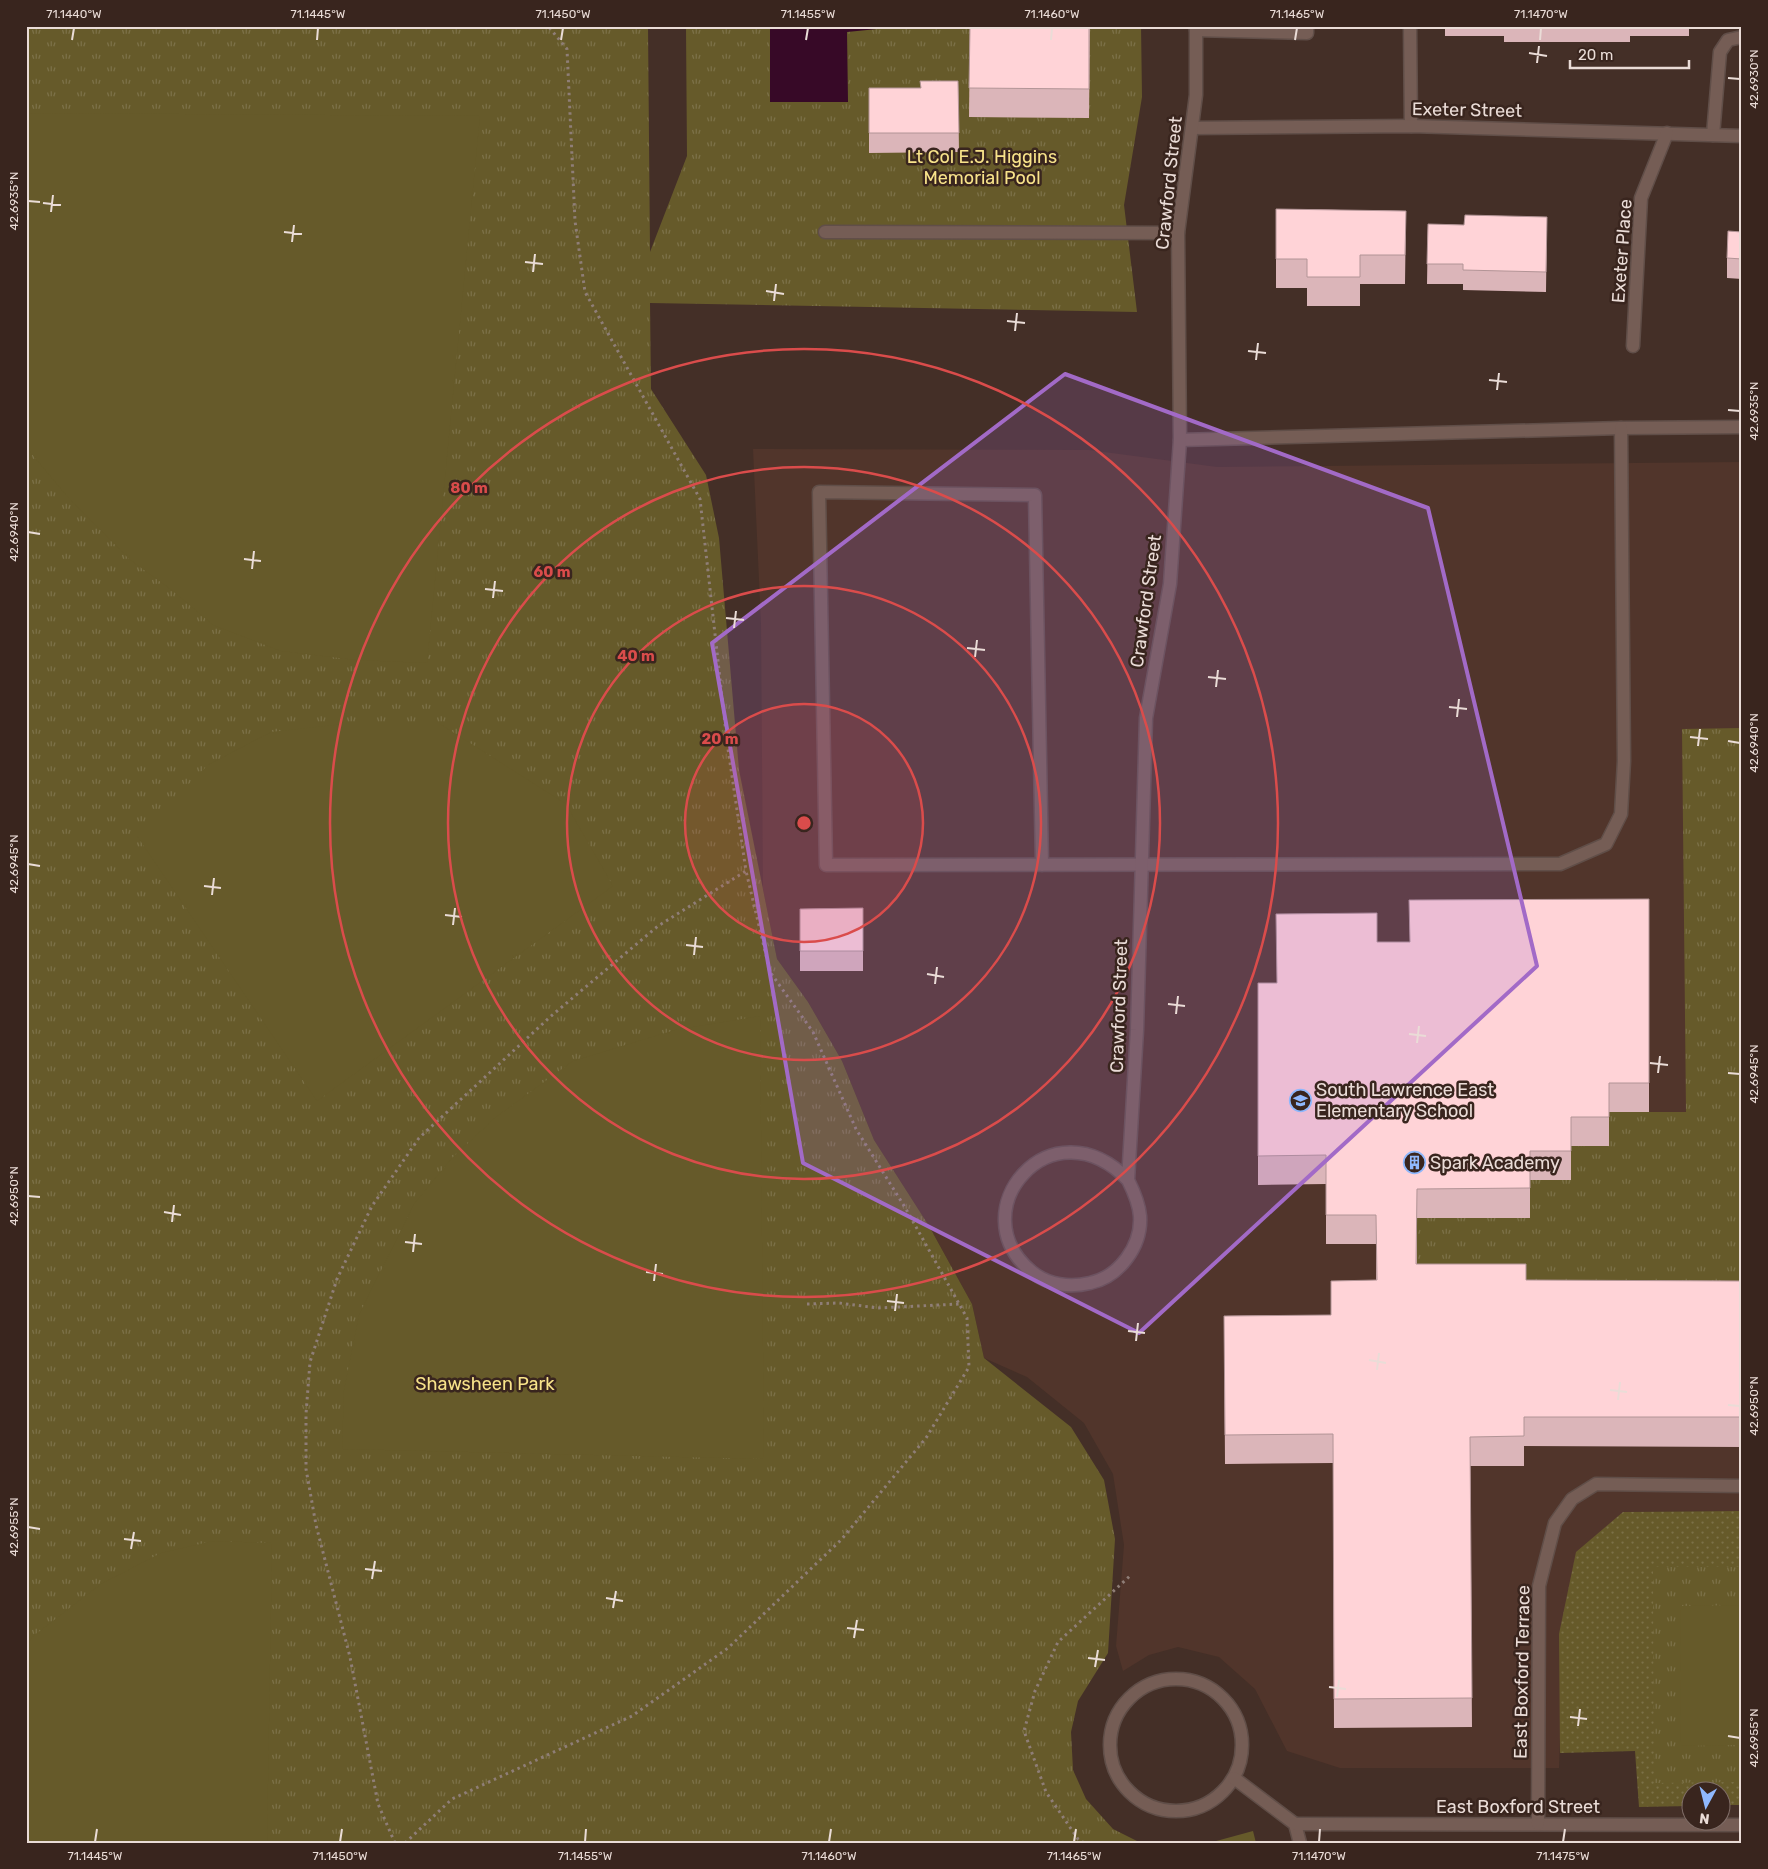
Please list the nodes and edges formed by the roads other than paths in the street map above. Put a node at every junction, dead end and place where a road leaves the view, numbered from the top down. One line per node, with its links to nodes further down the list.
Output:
1 (1307, 26): 3 (street)
2 (1410, 26): 5 (street)
3 (1196, 28): 6 (street, Crawford Street)
4 (1742, 37): 8 (street)
5 (1411, 126): 6 (street, Exeter Street); 7 (street, Exeter Street)
6 (1192, 128): 11 (street, Crawford Street)
7 (1666, 133): 8 (street, Exeter Street); 12 (street, Exeter Place)
8 (1713, 135): 9 (street, Exeter Street)
9 (1742, 136)
10 (825, 232): 11 (street)
11 (1178, 232): 15 (street, Crawford Street)
12 (1633, 346)
13 (1621, 428): 14 (street); 15 (street); 16 (street)
14 (1742, 428)
15 (1180, 440): 16 (street, Crawford Street)
16 (1142, 864): 17 (street); 18 (street, Crawford Street)
17 (1042, 865): 17 (street)
18 (1128, 1180): 18 (street, Crawford Street)
19 (1742, 1486): 22 (street, East Boxford Terrace)
20 (1234, 1778): 20 (street); 21 (street)
21 (1294, 1824): 22 (street, East Boxford Street); 24 (street)
22 (1538, 1824): 23 (street, East Boxford Street)
23 (1742, 1825)
24 (1300, 1843)

